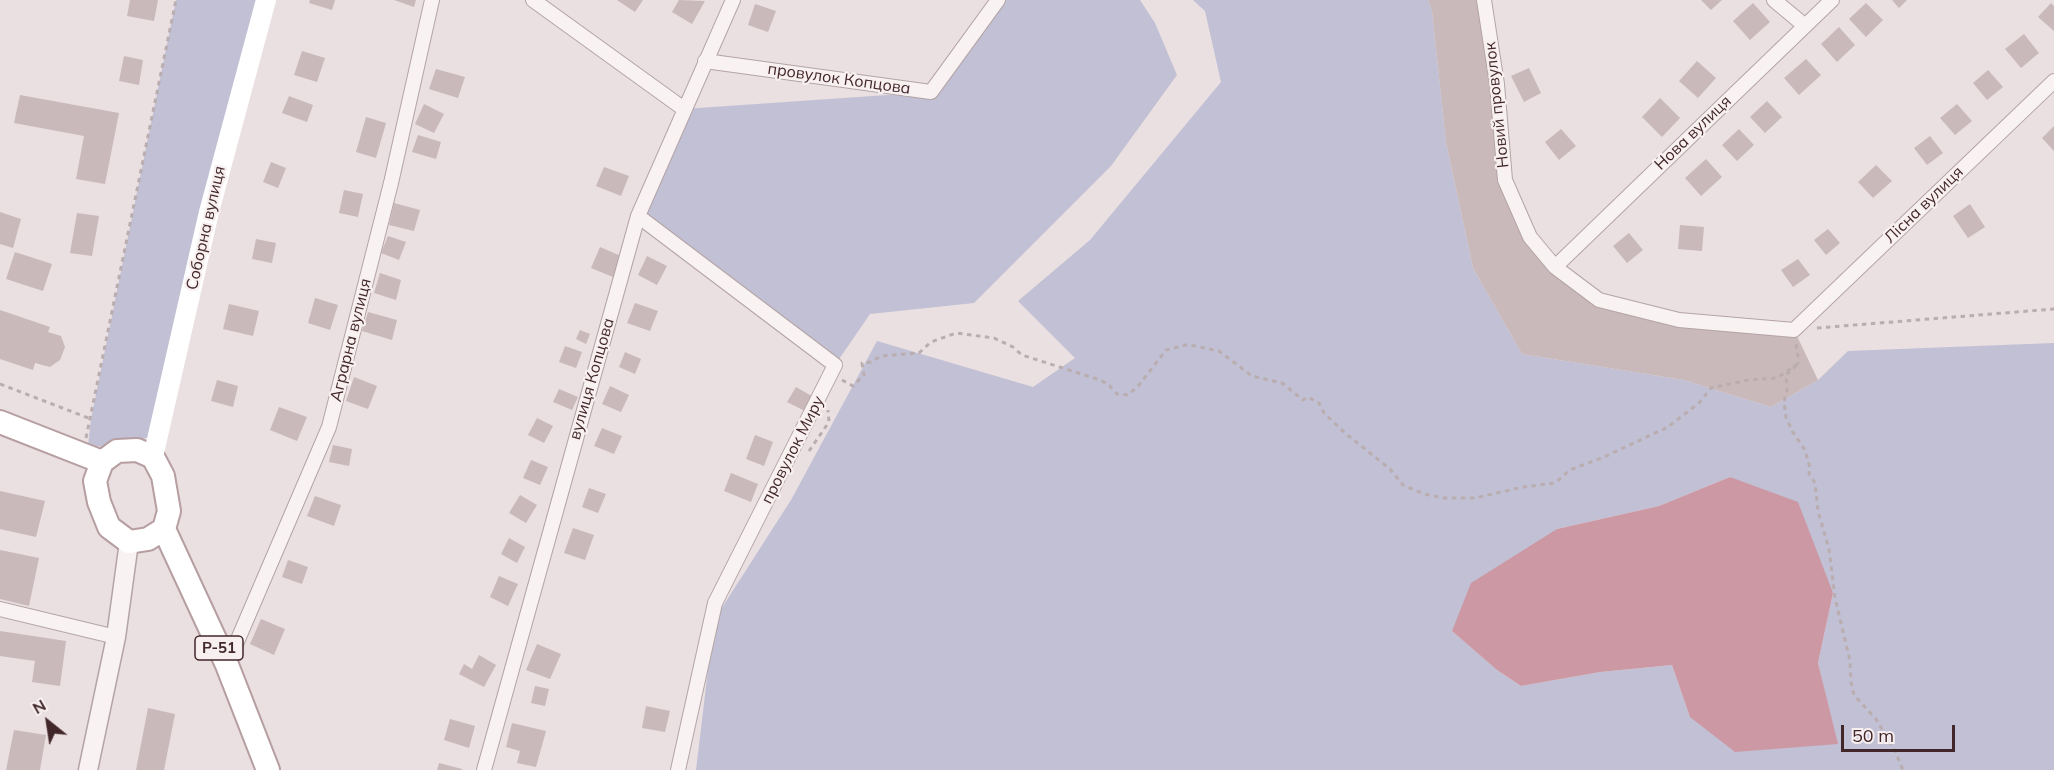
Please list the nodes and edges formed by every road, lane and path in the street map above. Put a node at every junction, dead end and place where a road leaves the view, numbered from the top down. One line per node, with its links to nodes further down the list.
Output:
1 (176, 0): 22 (path)
2 (266, 0): 26 (main road, Соборна вулиця)
3 (432, 0): 31 (street, Аграрна вулиця)
4 (533, 0): 13 (street)
5 (733, 0): 11 (street, вулиця Копцова)
6 (998, 0): 11 (street, провулок Копцова)
7 (1484, 0): 15 (street, Новий провулок)
8 (1774, 0): 10 (street)
9 (1832, 0): 10 (street, Нова вулиця)
10 (1804, 26): 15 (street, Нова вулиця)
11 (705, 61): 13 (street, вулиця Копцова)
12 (2054, 81): 17 (street, Лісна вулиця)
13 (684, 109): 14 (street, вулиця Копцова)
14 (638, 216): 34 (street, вулиця Копцова); 35 (street, провулок Миру)
15 (1555, 267): 17 (street, Новий провулок)
16 (2054, 309): 17 (path)
17 (1794, 330): 18 (path)
18 (1799, 363): 20 (path); 36 (path)
19 (0, 384): 22 (path)
20 (836, 386)
21 (826, 399): 24 (path)
22 (91, 419): 25 (path)
23 (0, 422): 25 (main road)
24 (809, 452)
25 (92, 458): 26 (main road); 28 (main road)
26 (153, 458): 27 (main road)
27 (164, 529): 28 (main road); 31 (main road, Р-51)
28 (129, 542): 30 (street)
29 (0, 609): 30 (street)
30 (116, 637): 32 (street)
31 (228, 665): 33 (main road, Р-51)
32 (88, 770)
33 (268, 770)
34 (484, 770)
35 (678, 770)
36 (1903, 770)

